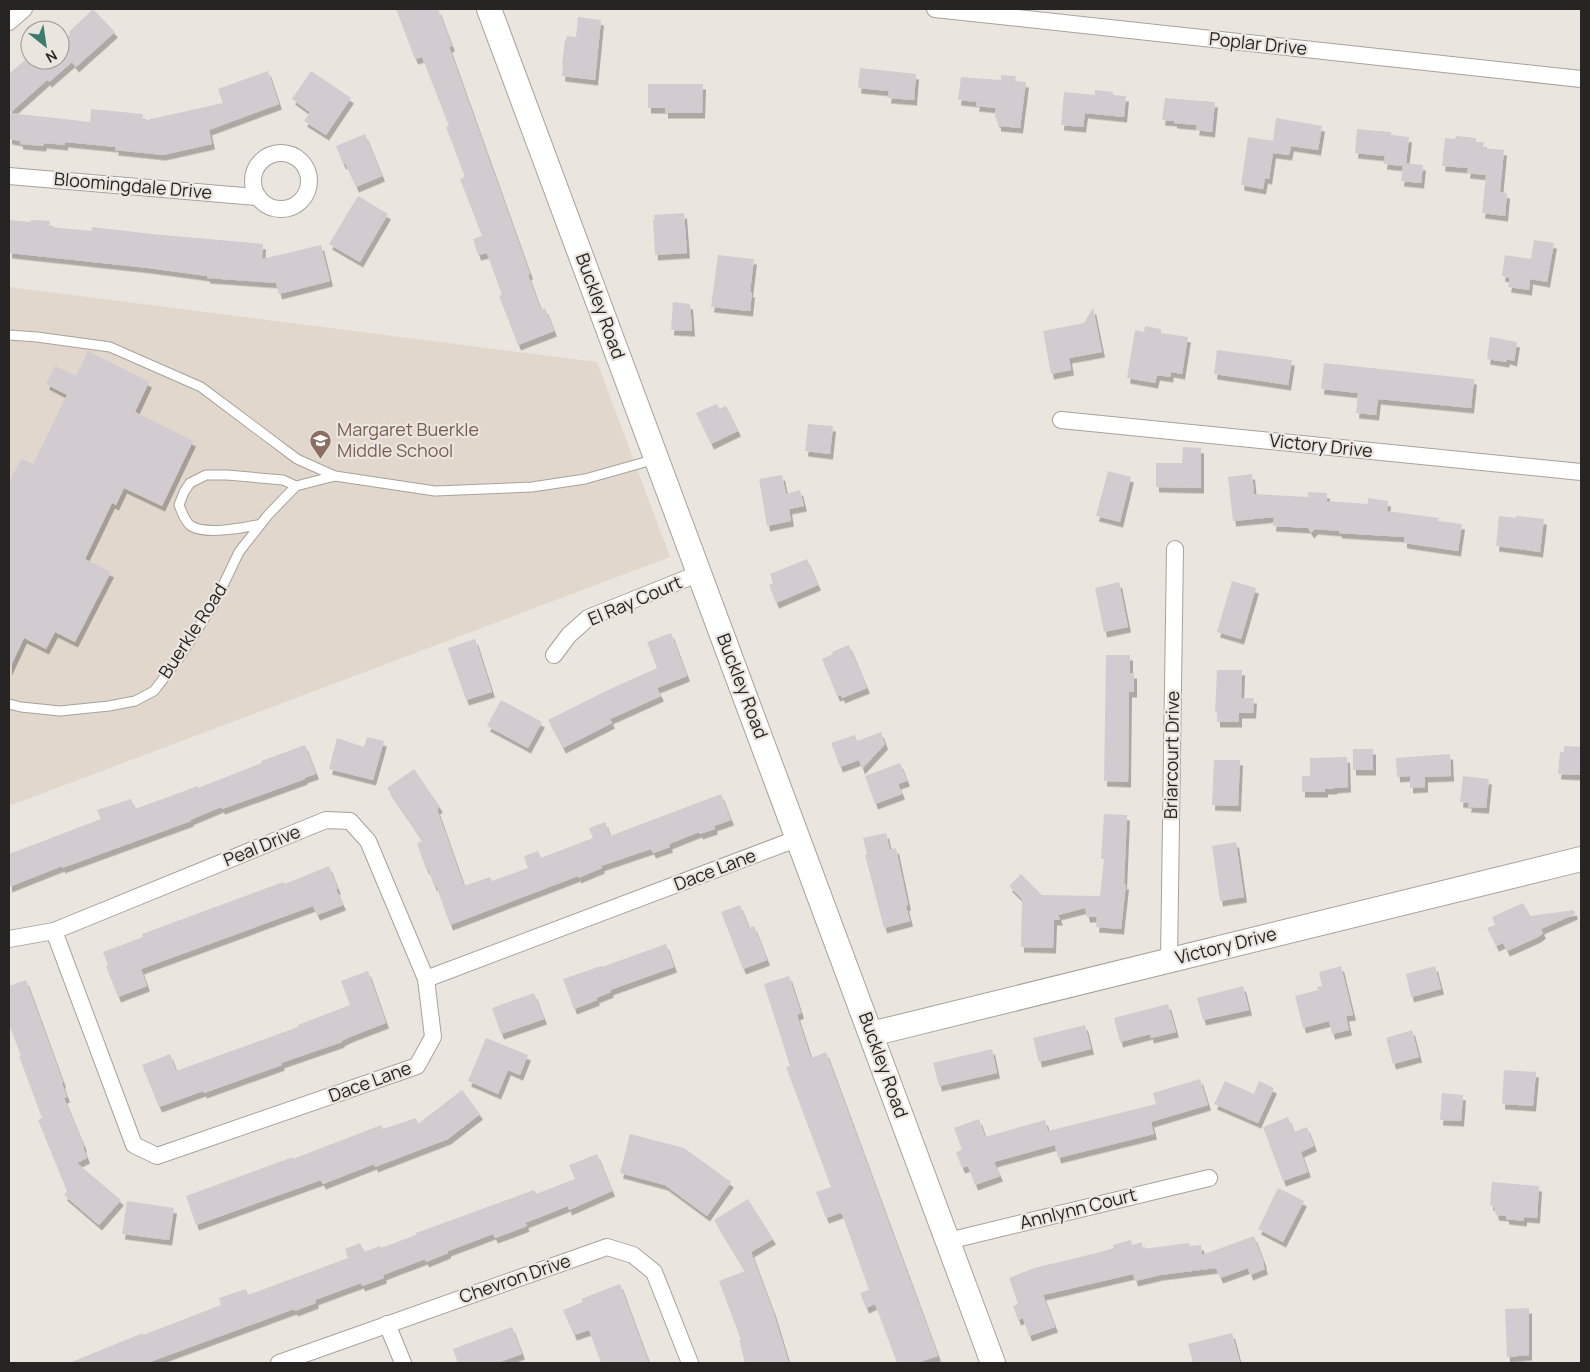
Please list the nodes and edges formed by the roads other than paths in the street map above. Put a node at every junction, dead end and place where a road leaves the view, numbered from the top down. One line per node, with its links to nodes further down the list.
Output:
1 (24, 9): 4 (street)
2 (489, 9): 10 (street, Buckley Road)
3 (935, 9): 5 (street, Poplar Drive)
4 (9, 22)
5 (1581, 79)
6 (9, 176): 7 (street, Bloomingdale Drive)
7 (257, 197)
8 (9, 335): 12 (lane)
9 (1061, 420): 11 (street, Victory Drive)
10 (657, 459): 12 (lane); 16 (street, Buckley Road)
11 (1581, 472)
12 (335, 476): 13 (lane)
13 (296, 486): 14 (lane, Buerkle Road); 14 (lane)
14 (261, 524): 18 (lane, Buerkle Road)
15 (1175, 549): 23 (street, Briarcourt Drive)
16 (700, 574): 17 (street, El Ray Court); 19 (street, Buckley Road)
17 (554, 655)
18 (9, 704)
19 (799, 838): 24 (street, Dace Lane); 25 (street, Buckley Road)
20 (1581, 859): 23 (street, Victory Drive)
21 (54, 931): 22 (street, Peal Drive); 24 (street, Peal Drive); 24 (street, Dace Lane)
22 (9, 939)
23 (1169, 960): 25 (street, Victory Drive)
24 (426, 979)
25 (871, 1034): 27 (street, Buckley Road)
26 (1208, 1178): 27 (street, Annlynn Court)
27 (948, 1241): 32 (street, Buckley Road)
28 (387, 1324): 29 (street, Chevron Drive); 30 (street); 31 (street, Chevron Drive)
29 (278, 1363)
30 (403, 1363)
31 (690, 1363)
32 (993, 1363)

